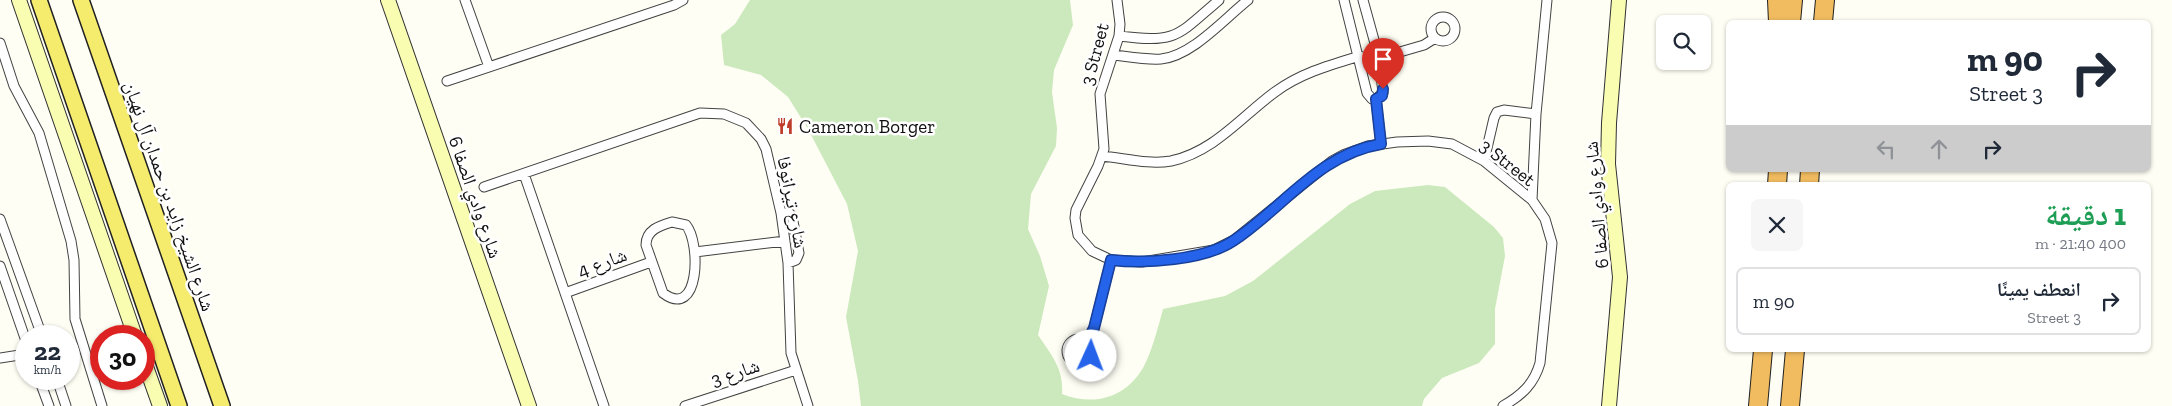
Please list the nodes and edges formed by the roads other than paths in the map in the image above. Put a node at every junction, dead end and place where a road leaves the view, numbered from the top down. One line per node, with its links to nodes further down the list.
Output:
1 (18, 0): 47 (main road)
2 (39, 0): 61 (main road)
3 (81, 0): 62 (main road, شارع الشيخ زايد بن حمدان آل نهيان)
4 (388, 0): 63 (main road, شارع وادي الصفا 6)
5 (465, 0): 26 (street)
6 (683, 0): 26 (street)
7 (1117, 0): 20 (street, 3 Street)
8 (1219, 0): 20 (street)
9 (1248, 0): 23 (street)
10 (1344, 0): 24 (street)
11 (1363, 0): 25 (street)
12 (1547, 0): 29 (street)
13 (1620, 0): 68 (main road, شارع وادي الصفا 6)
14 (1777, 0): 17 (highway)
15 (1793, 0): 18 (highway)
16 (1825, 0): 19 (highway)
17 (1778, 20)
18 (1791, 20)
19 (1823, 20)
20 (1119, 36): 23 (street, 3 Street)
21 (1435, 38): 25 (street)
22 (0, 43): 59 (street)
23 (1114, 56): 31 (street, 3 Street)
24 (1360, 56): 28 (street); 31 (street)
25 (1379, 58): 28 (street)
26 (489, 67): 27 (street)
27 (447, 81)
28 (1376, 99): 30 (street)
29 (1536, 114): 32 (street); 35 (street)
30 (1381, 144): 32 (street, 3 Street); 40 (street, 3 Street)
31 (1102, 156): 40 (street, 3 Street)
32 (1484, 161): 35 (street, 3 Street)
33 (524, 174): 34 (street, شارع تيرانوفا); 36 (street, شارع تيرانوفا); 44 (street)
34 (484, 187)
35 (1532, 200): 67 (street, 3 Street)
36 (781, 213): 38 (street, شارع تيرانوفا); 42 (street)
37 (0, 219): 46 (street)
38 (785, 242): 39 (street); 42 (street, شارع تيرانوفا)
39 (695, 252): 41 (street); 41 (street)
40 (1111, 260): 48 (street)
41 (651, 262): 44 (street, شارع 4)
42 (788, 263): 53 (street, شارع تيرانوفا)
43 (0, 266): 45 (street)
44 (565, 294): 64 (street)
45 (20, 325)
46 (38, 325)
47 (131, 325)
48 (1087, 342)
49 (1763, 352): 69 (highway)
50 (1795, 352): 70 (highway)
51 (15, 356): 52 (street)
52 (0, 358)
53 (796, 370): 65 (street, شارع 3); 66 (street, شارع تيرانوفا)
54 (43, 390): 57 (street)
55 (61, 390): 58 (street)
56 (154, 390): 60 (main road)
57 (49, 406)
58 (66, 406)
59 (102, 406)
60 (160, 406)
61 (179, 406)
62 (222, 406)
63 (529, 406)
64 (604, 406)
65 (685, 406)
66 (808, 406)
67 (1503, 406)
68 (1609, 406)
69 (1758, 406)
70 (1790, 406)

